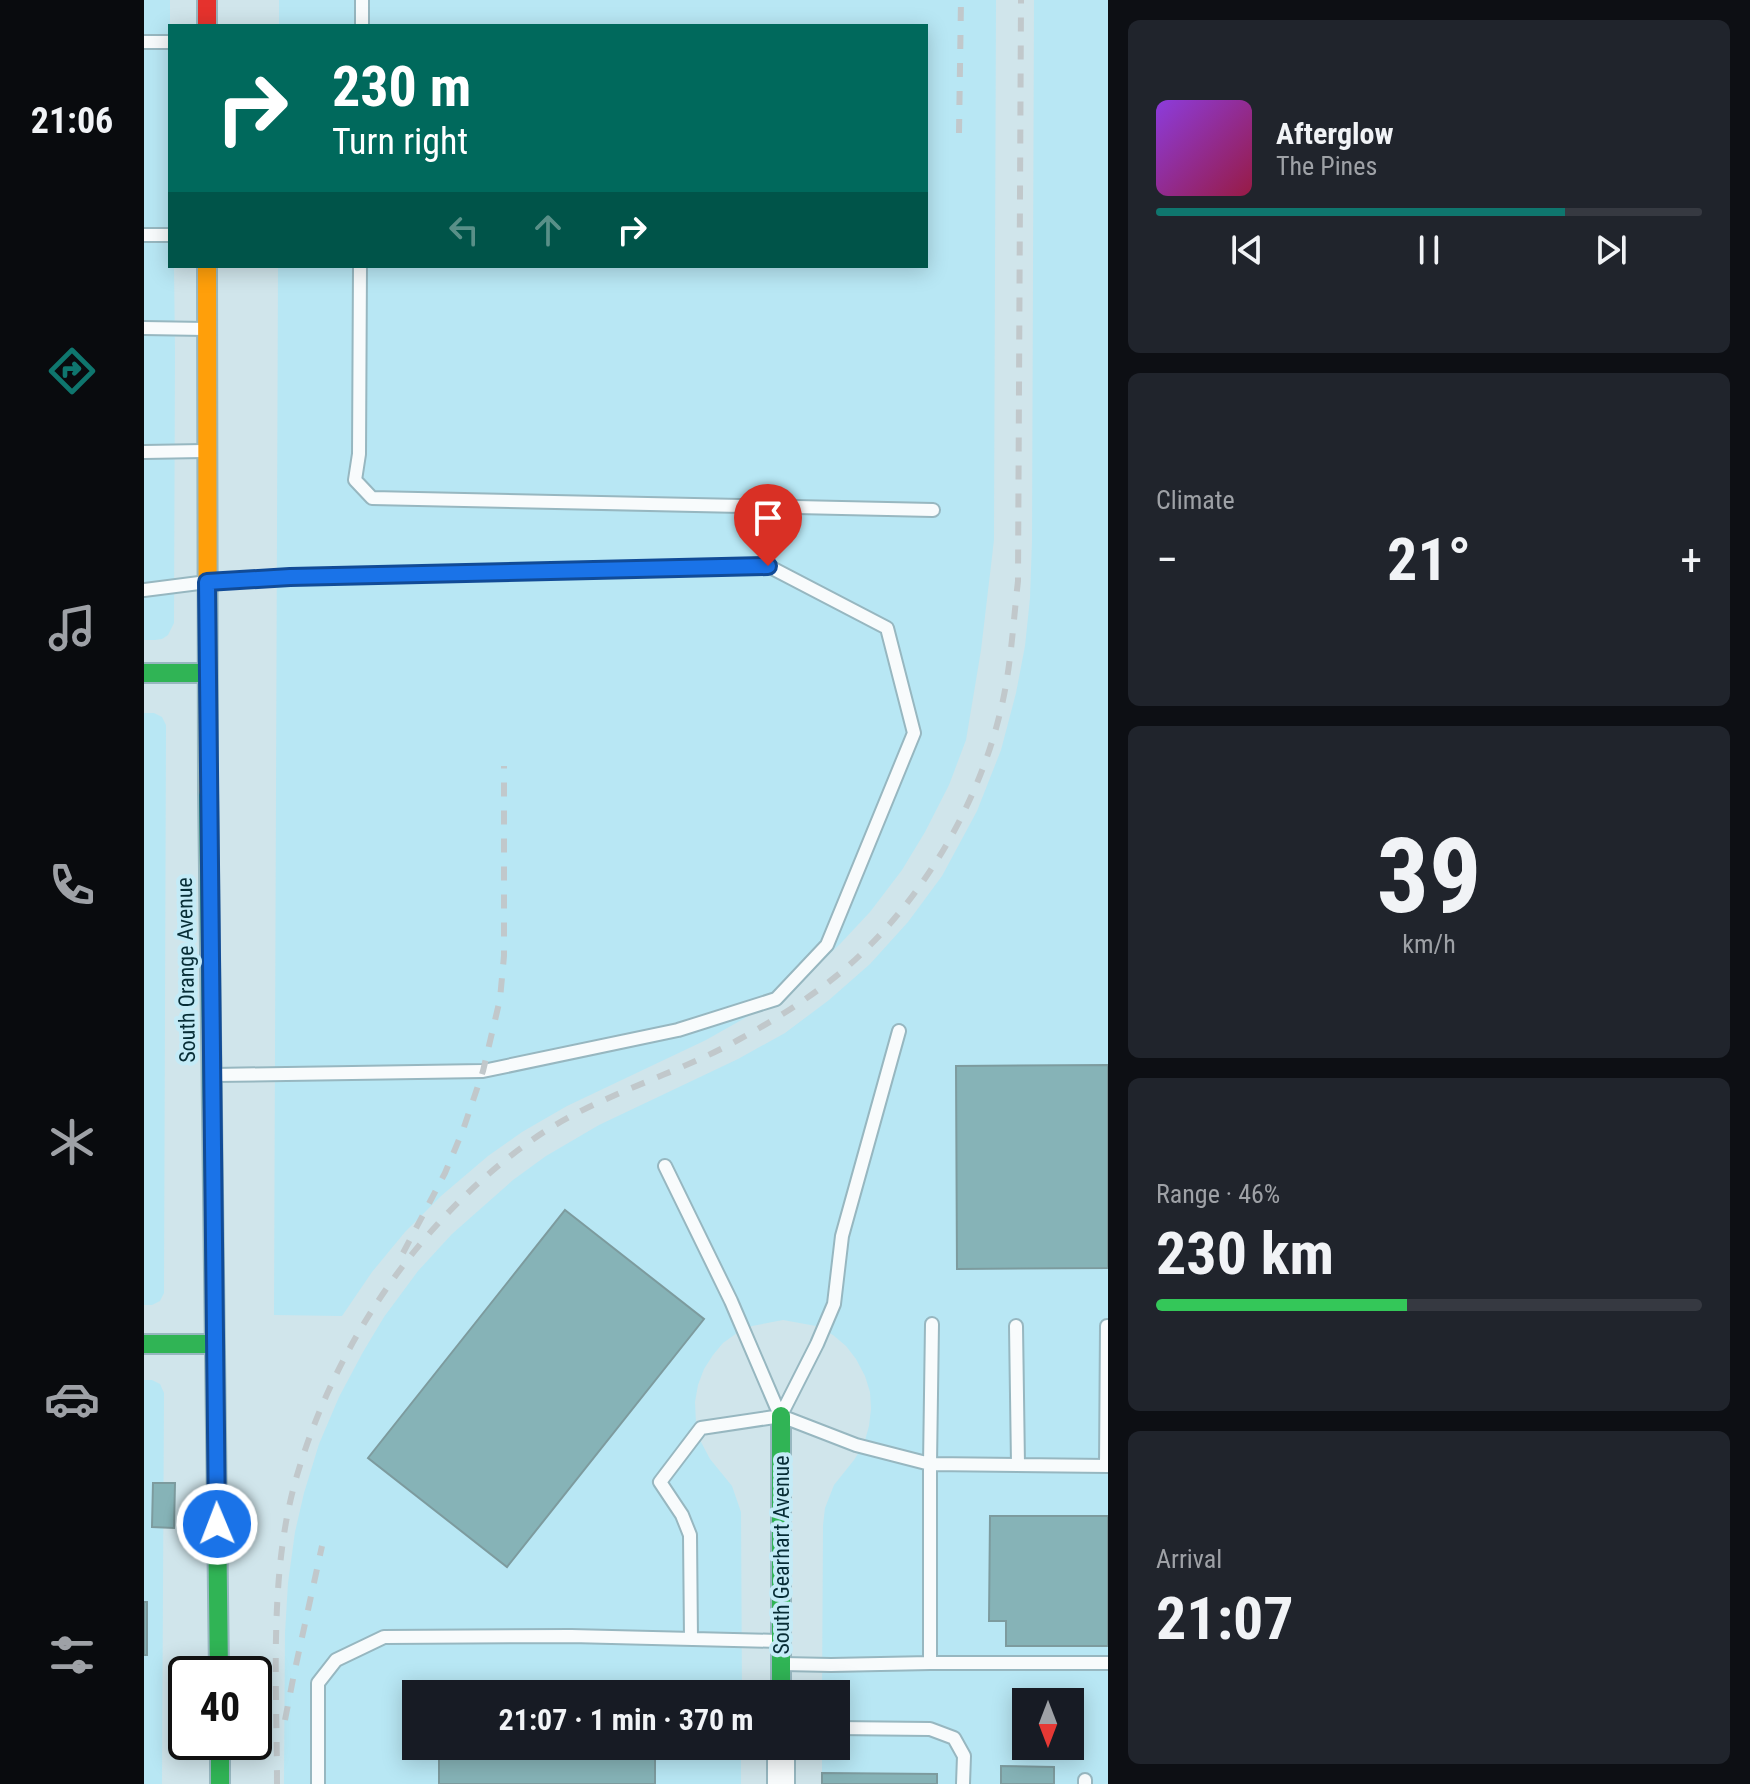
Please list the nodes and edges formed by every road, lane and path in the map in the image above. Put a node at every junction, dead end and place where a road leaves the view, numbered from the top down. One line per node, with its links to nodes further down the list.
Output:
1 (207, 0): 2 (street)
2 (207, 24)
3 (144, 42): 4 (lane)
4 (168, 42)
5 (144, 235): 6 (lane)
6 (168, 235)
7 (207, 268): 10 (street, South Orange Avenue)
8 (360, 268): 13 (lane)
9 (144, 328): 10 (lane)
10 (207, 329): 11 (street, South Orange Avenue)
11 (207, 451): 12 (lane); 14 (street, South Orange Avenue)
12 (144, 452)
13 (933, 510)
14 (207, 582): 15 (lane); 17 (street, South Orange Avenue); 19 (lane)
15 (144, 590)
16 (144, 673): 17 (street)
17 (207, 673): 19 (street, South Orange Avenue)
18 (899, 1031): 26 (lane)
19 (211, 1075): 25 (street, South Orange Avenue)
20 (665, 1166): 26 (lane)
21 (932, 1324): 27 (lane)
22 (1016, 1326): 28 (lane)
23 (1107, 1326): 29 (lane)
24 (144, 1344): 25 (street)
25 (214, 1344): 32 (street, South Orange Avenue)
26 (781, 1416): 27 (lane); 30 (lane); 31 (street, South Gearhart Avenue)
27 (930, 1464): 28 (lane); 33 (lane)
28 (1018, 1465): 29 (lane)
29 (1107, 1466)
30 (691, 1639): 31 (lane); 41 (lane)
31 (781, 1641): 35 (street, South Gearhart Avenue)
32 (219, 1656)
33 (930, 1663): 34 (lane); 35 (lane)
34 (1108, 1663)
35 (781, 1664): 36 (street, South Gearhart Avenue)
36 (781, 1680)
37 (850, 1728): 43 (lane)
38 (220, 1760): 40 (street)
39 (781, 1760): 42 (street)
40 (220, 1784)
41 (318, 1784)
42 (781, 1784)
43 (963, 1784)

